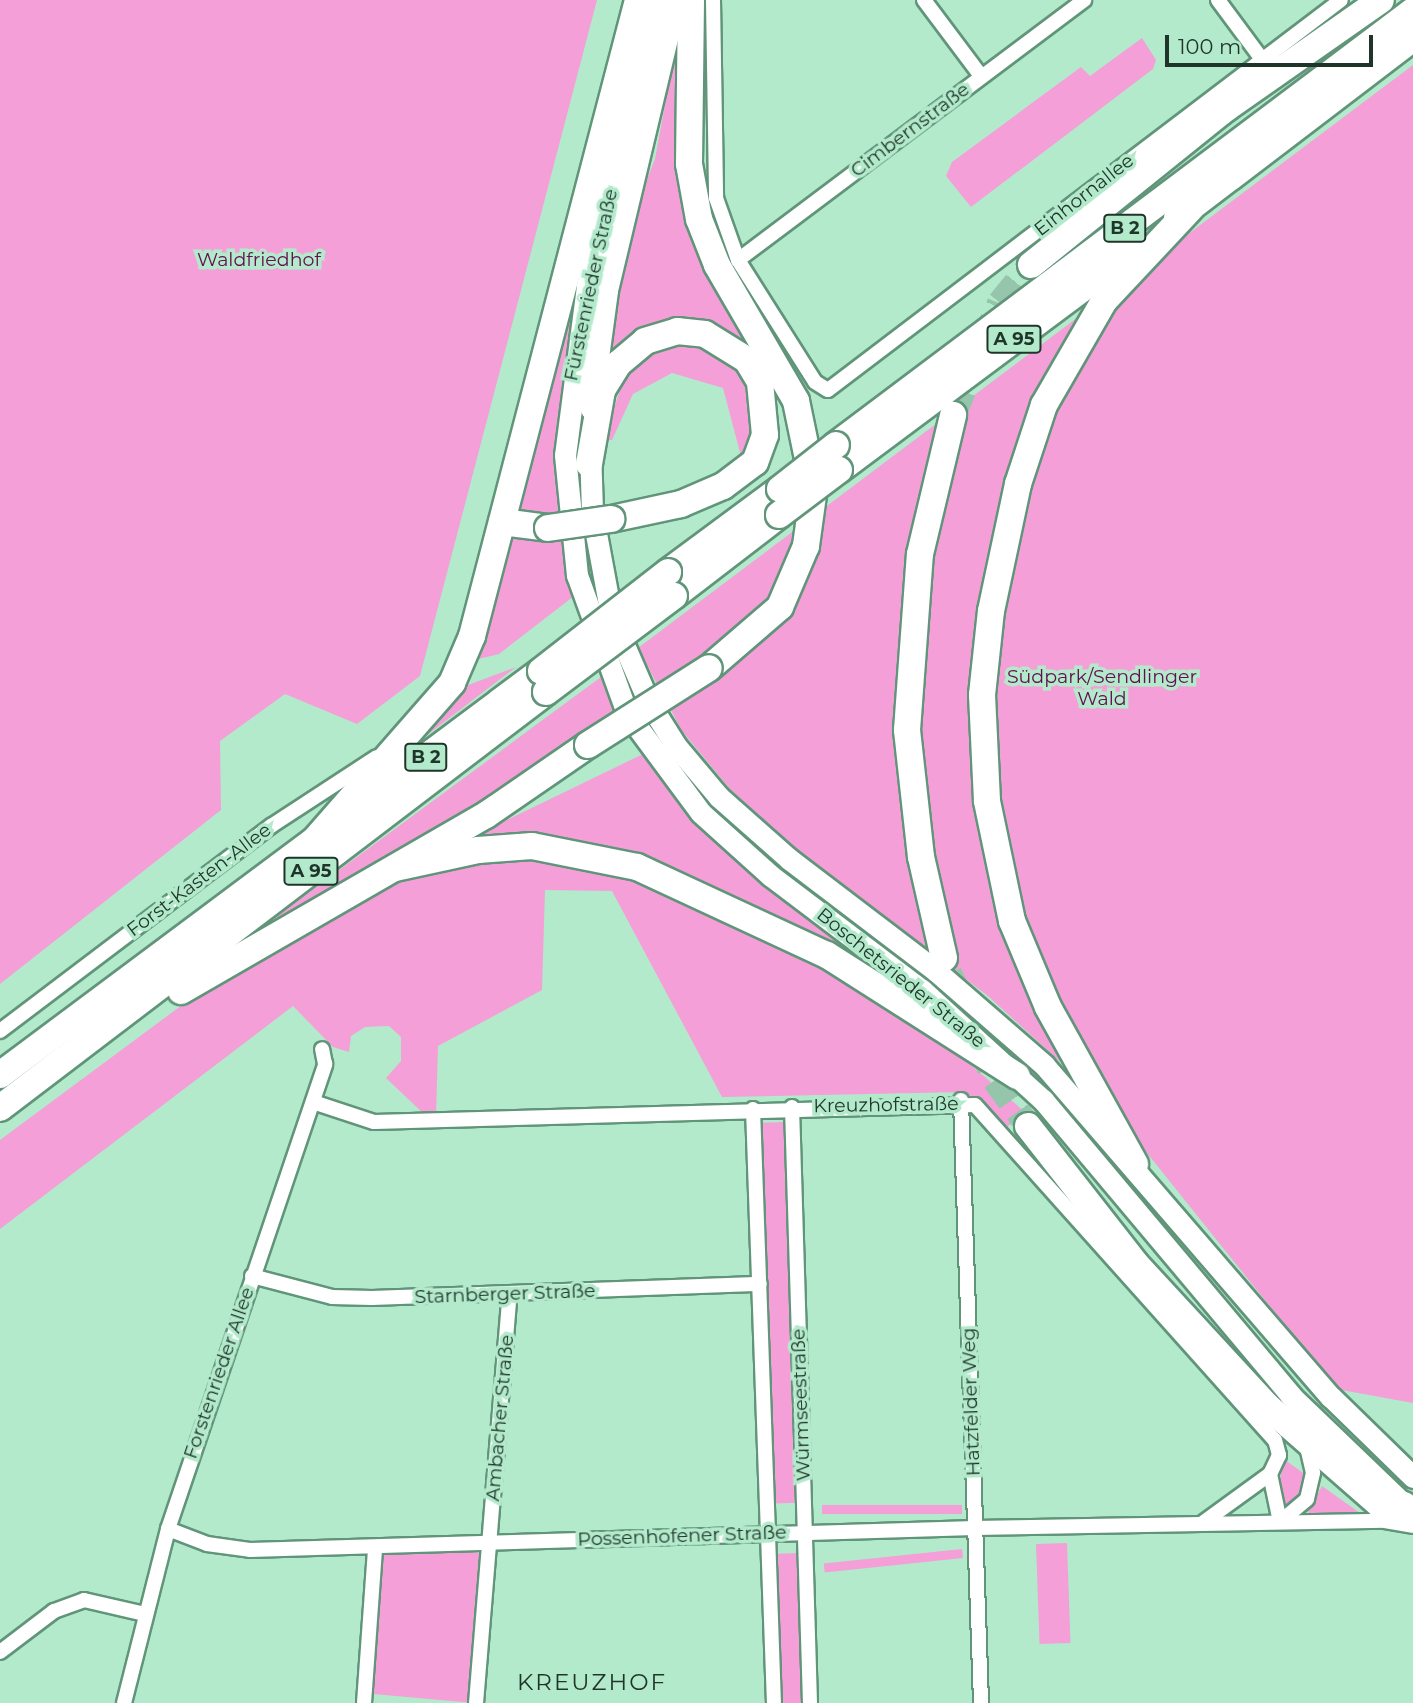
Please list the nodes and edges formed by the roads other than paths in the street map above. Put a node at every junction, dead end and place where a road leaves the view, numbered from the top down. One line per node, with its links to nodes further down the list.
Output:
1 (638, 0): 21 (highway)
2 (656, 0): 23 (main road, Fürstenrieder Straße)
3 (676, 0): 20 (main road, Fürstenrieder Straße)
4 (691, 0): 27 (highway, bridge)
5 (713, 0): 16 (street)
6 (924, 0): 14 (street)
7 (1084, 0): 14 (street, Cimbernstraße)
8 (1218, 0): 13 (street)
9 (1341, 0): 13 (street, Einhornallee)
10 (1381, 0): 17 (highway)
11 (1413, 11): 19 (highway, B 2)
12 (1413, 38): 15 (highway, A 95)
13 (1261, 58): 16 (street, Einhornallee)
14 (981, 76): 16 (street, Cimbernstraße)
15 (1190, 209): 19 (highway, A 95); 40 (highway)
16 (738, 260)
17 (1031, 265)
18 (953, 415): 28 (highway)
19 (837, 458): 24 (highway, A 95, bridge)
20 (589, 464): 21 (highway, bridge); 22 (main road, Fürstenrieder Straße)
21 (502, 522): 25 (highway)
22 (600, 559): 40 (main road, Boschetsrieder Straße)
23 (577, 575): 33 (main road, Boschetsrieder Straße)
24 (543, 681): 26 (highway, B 2); 31 (highway, A 95)
25 (405, 740): 26 (highway); 29 (street, Forst-Kasten-Allee)
26 (312, 843): 32 (highway, A 95)
27 (395, 868): 31 (highway); 33 (highway)
28 (944, 958)
29 (0, 1031)
30 (322, 1049): 35 (street, Forstenrieder Allee)
31 (76, 1051): 37 (highway, A 95)
32 (0, 1076)
33 (1017, 1076): 47 (main road, Boschetsrieder Straße)
34 (961, 1100): 36 (street, Kreuzhofstraße); 45 (street, Kreuzhofstraße); 50 (street, Hatzfelder Weg)
35 (313, 1102): 38 (street, Kreuzhofstraße); 41 (street, Forstenrieder Allee)
36 (792, 1107): 38 (street, Kreuzhofstraße); 52 (street, Würmseestraße)
37 (0, 1108)
38 (753, 1108): 42 (street, Würmseestraße)
39 (1028, 1126): 44 (highway)
40 (1135, 1164): 46 (main road, Boschetsrieder Straße)
41 (252, 1276): 43 (street, Starnberger Straße); 51 (street, Forstenrieder Allee)
42 (760, 1284): 43 (street, Starnberger Straße); 53 (street, Würmseestraße)
43 (510, 1293): 54 (street, Ambacher Straße)
44 (1301, 1436): 47 (highway); 48 (street)
45 (1270, 1475): 48 (street); 49 (street, Possenhofener Straße)
46 (1413, 1477)
47 (1410, 1515): 48 (street, Possenhofener Straße)
48 (1280, 1522): 49 (street, Possenhofener Straße)
49 (1200, 1524): 50 (street, Possenhofener Straße)
50 (975, 1528): 52 (street, Possenhofener Straße); 63 (street, Hatzfelder Weg)
51 (168, 1529): 55 (street, Possenhofener Straße); 56 (street, Forstenrieder Allee)
52 (805, 1532): 53 (street, Possenhofener Straße); 62 (street, Würmseestraße)
53 (768, 1533): 54 (street, Possenhofener Straße); 61 (street, Würmseestraße)
54 (489, 1544): 55 (street, Possenhofener Straße); 60 (street, Ambacher Straße)
55 (375, 1548): 59 (street)
56 (145, 1614): 57 (street); 58 (street, Forstenrieder Allee)
57 (0, 1652)
58 (124, 1703)
59 (365, 1703)
60 (476, 1703)
61 (774, 1703)
62 (810, 1703)
63 (981, 1703)

